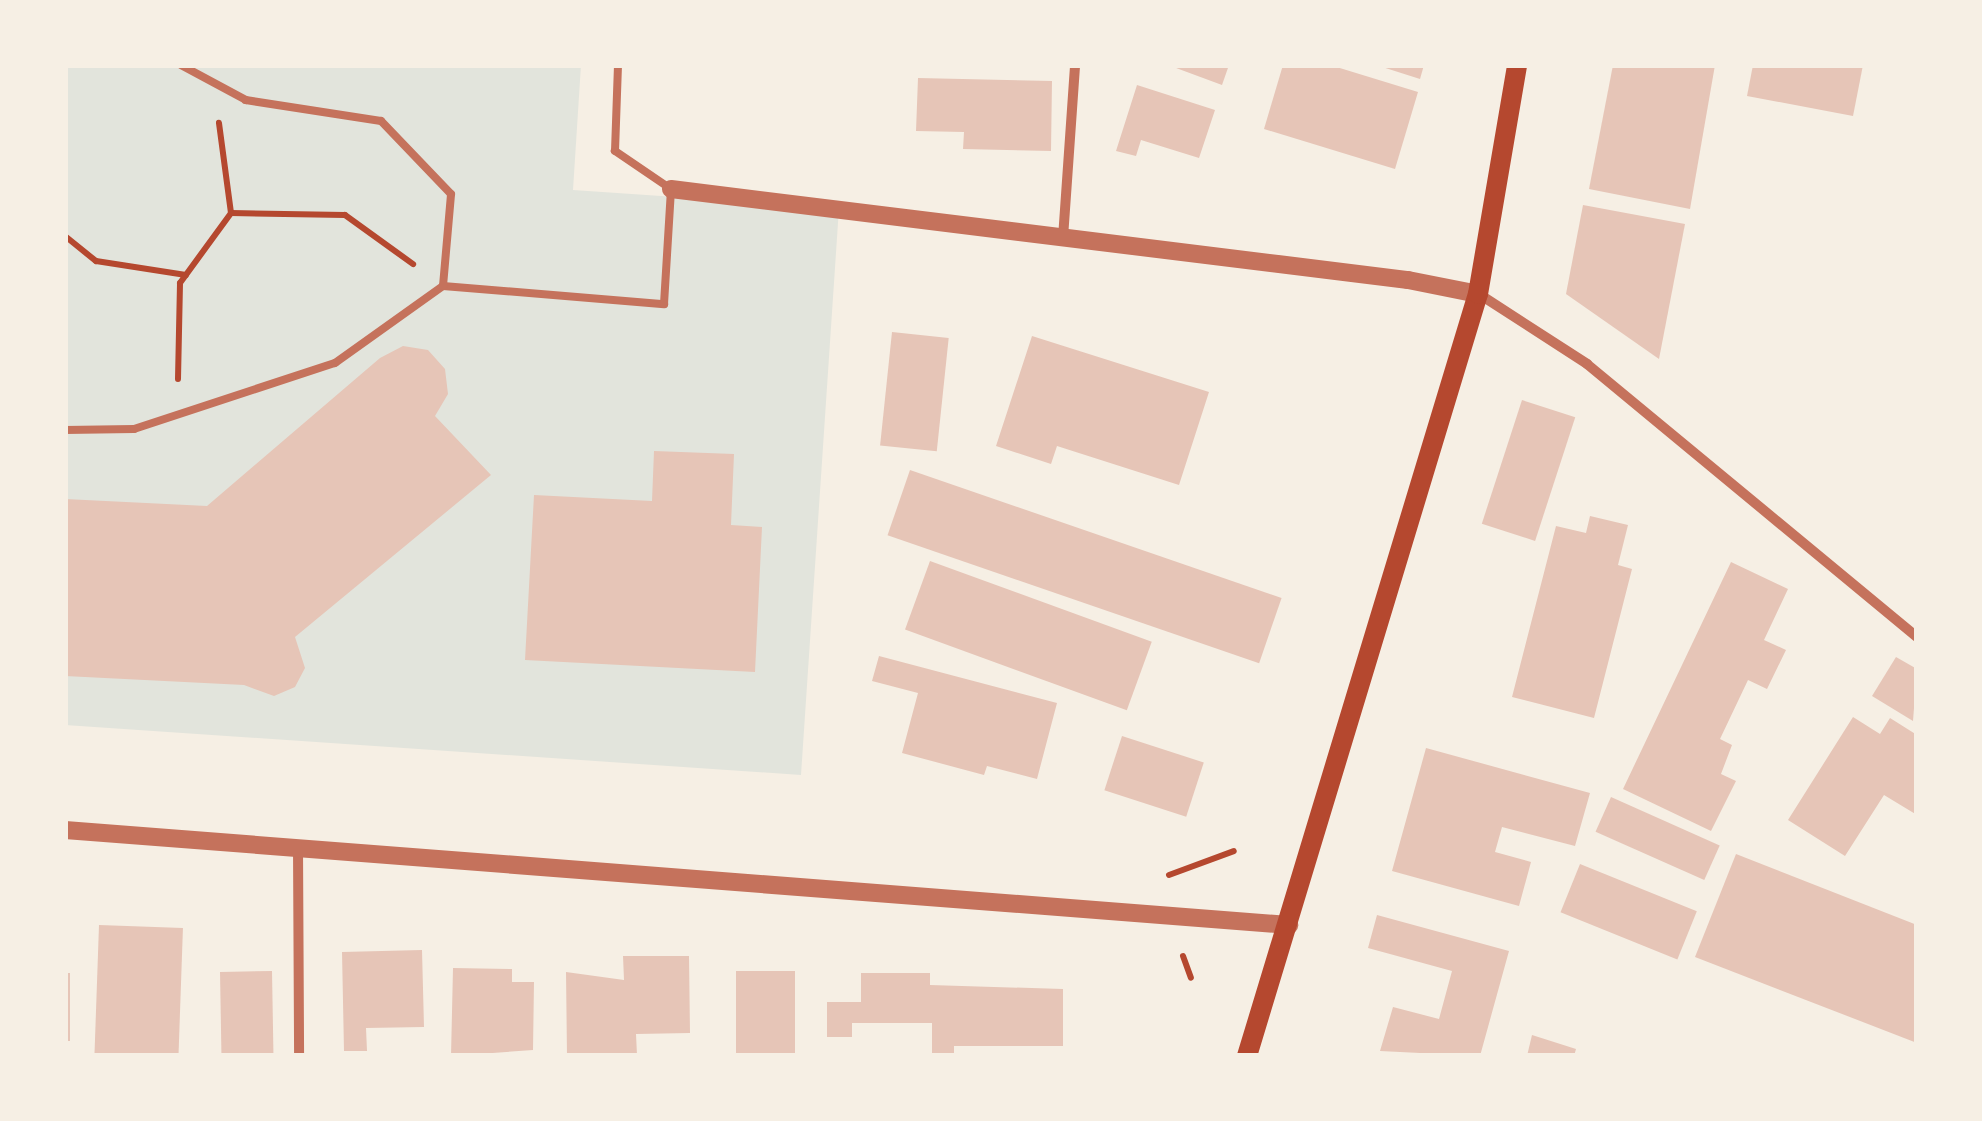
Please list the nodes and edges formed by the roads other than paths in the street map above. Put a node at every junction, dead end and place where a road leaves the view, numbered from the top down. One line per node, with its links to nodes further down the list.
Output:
1 (180, 65): 7 (lane)
2 (618, 65): 5 (lane)
3 (1075, 65): 6 (street)
4 (1517, 65): 8 (main road)
5 (671, 189): 6 (street); 7 (lane)
6 (1063, 238): 8 (street)
7 (443, 286): 9 (lane)
8 (1478, 294): 10 (street); 13 (main road)
9 (65, 430)
10 (1917, 637)
11 (65, 830): 12 (street)
12 (298, 846): 13 (street); 14 (street)
13 (1289, 924): 15 (main road)
14 (299, 1056)
15 (1247, 1056)

